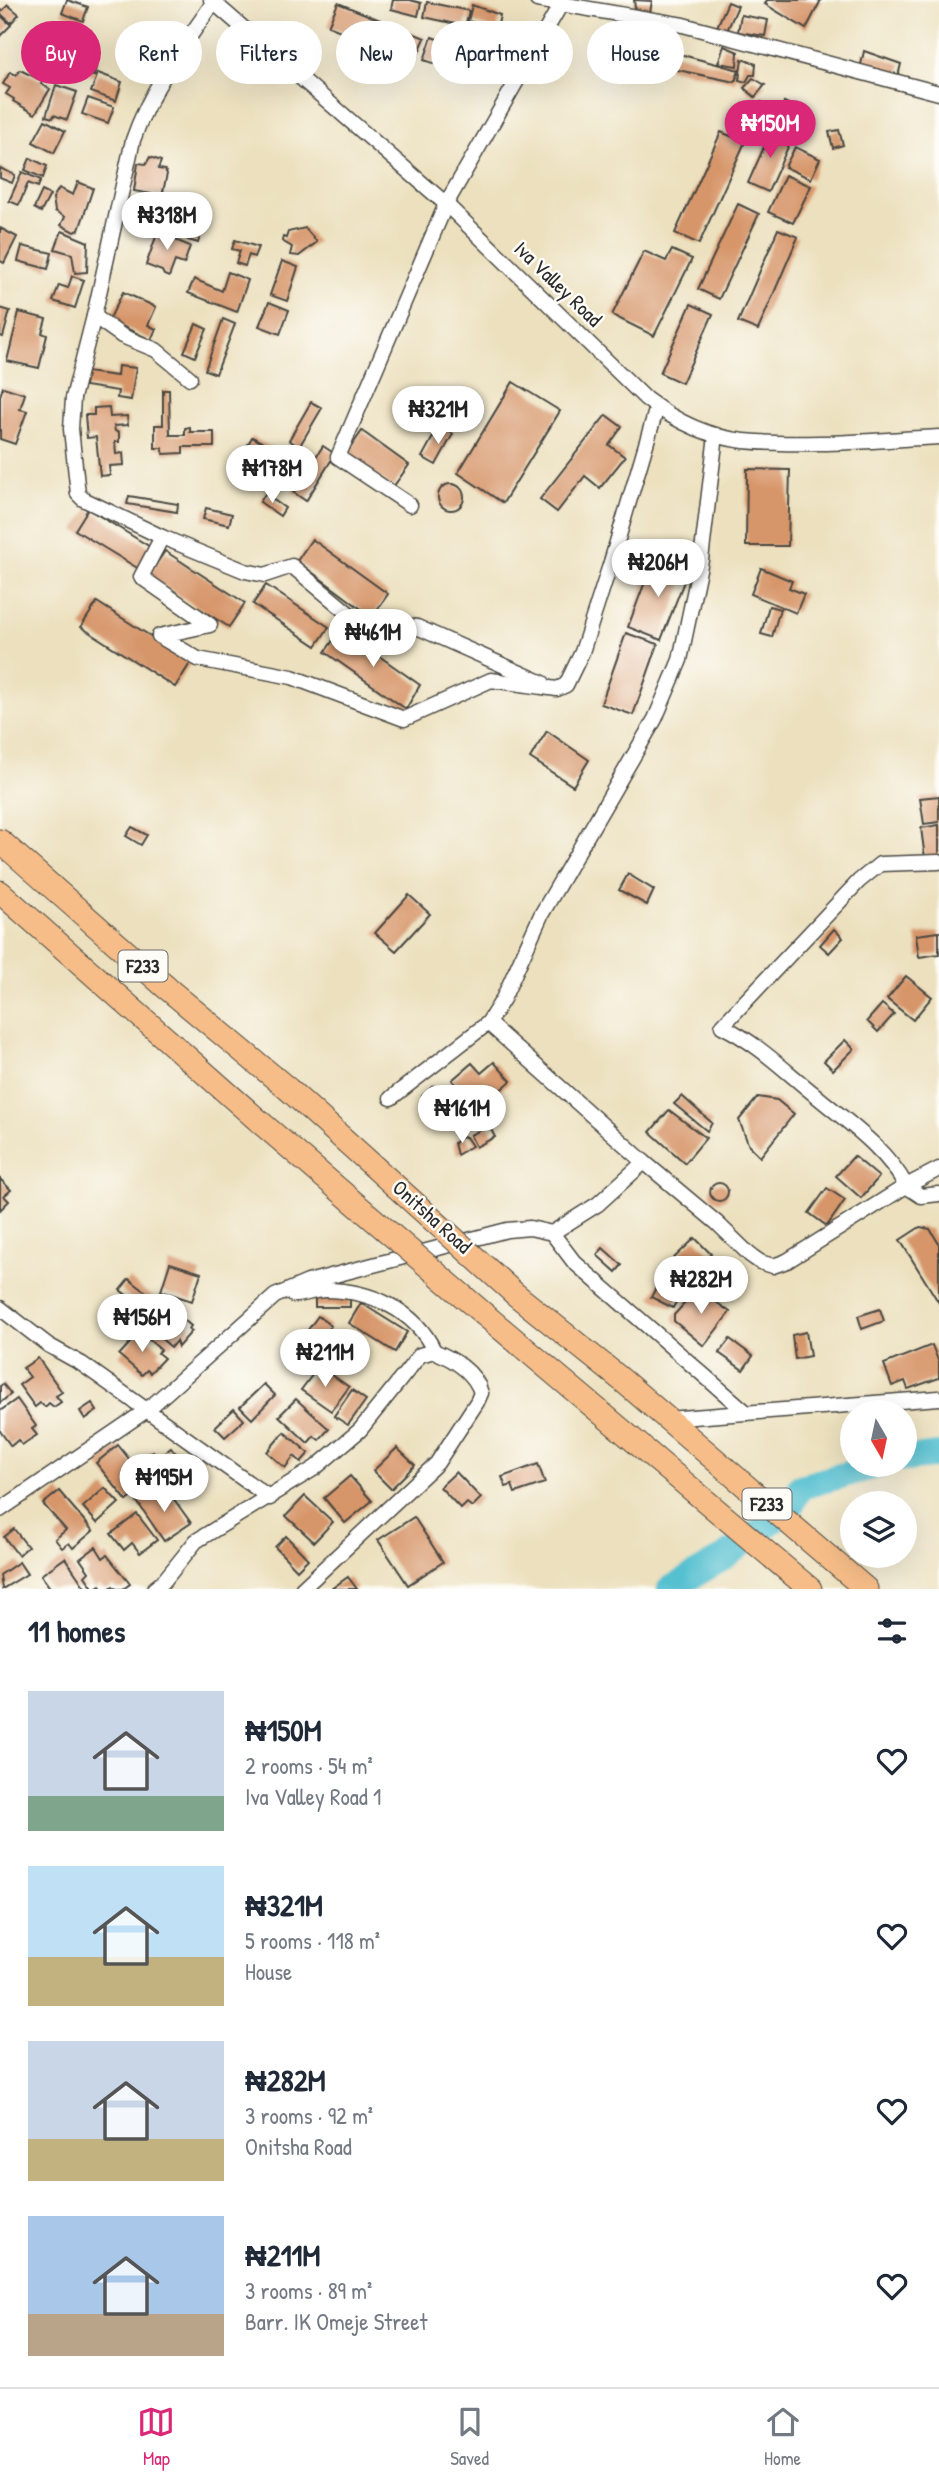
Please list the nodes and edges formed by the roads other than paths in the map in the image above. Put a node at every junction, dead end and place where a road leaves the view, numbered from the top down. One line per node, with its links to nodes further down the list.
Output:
1 (537, 0): 3 (street)
2 (212, 1): 6 (street, Iva Valley Road); 7 (street)
3 (561, 5): 4 (street); 6 (street)
4 (615, 5): 5 (street)
5 (939, 93)
6 (446, 204): 9 (street, Iva Valley Road); 12 (street)
7 (94, 316): 8 (street); 13 (street)
8 (190, 378)
9 (657, 407): 10 (street, Iva Valley Road); 14 (street)
10 (716, 435): 11 (street, Iva Valley Road); 18 (street)
11 (939, 437)
12 (410, 505)
13 (162, 537): 14 (street); 14 (street)
14 (557, 689)
15 (0, 841): 31 (main road, Onitsha Road / F233, bridge)
16 (939, 862): 22 (street)
17 (0, 892): 36 (main road, Onitsha Road / F233, bridge)
18 (488, 1024): 19 (street); 20 (street)
19 (391, 1098)
20 (644, 1162): 22 (street); 24 (street)
21 (939, 1169): 22 (street)
22 (906, 1186): 23 (street)
23 (939, 1194)
24 (552, 1233): 25 (street); 30 (street)
25 (275, 1296): 27 (street); 29 (street)
26 (0, 1308): 29 (street)
27 (427, 1353): 32 (street); 35 (street)
28 (939, 1398): 30 (street)
29 (147, 1410): 32 (street); 33 (street)
30 (747, 1413): 31 (street)
31 (667, 1419): 37 (main road, Onitsha Road / F233)
32 (270, 1498): 34 (street)
33 (0, 1510)
34 (154, 1589)
35 (302, 1589)
36 (810, 1589)
37 (866, 1589)

